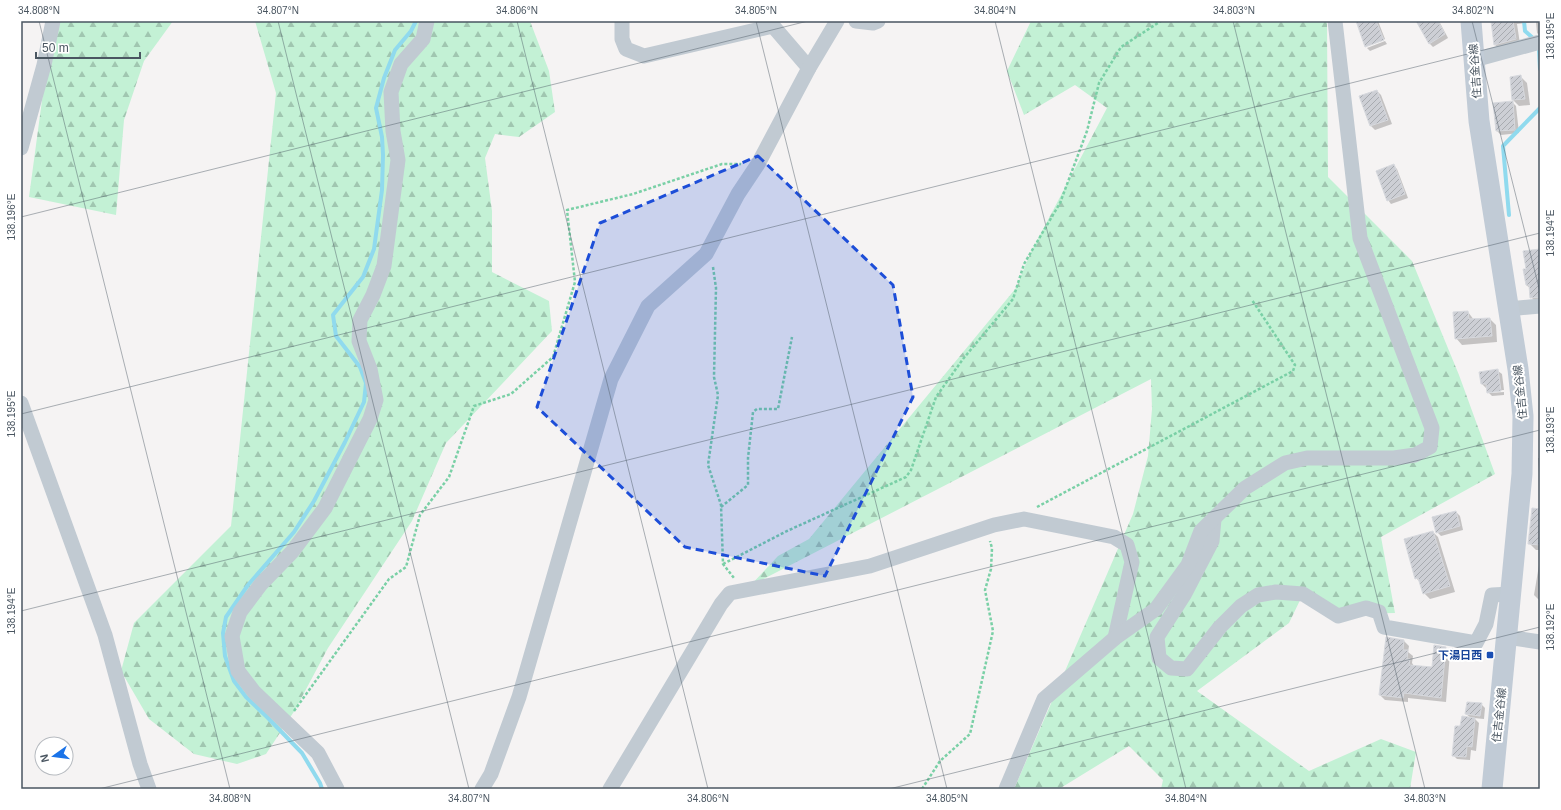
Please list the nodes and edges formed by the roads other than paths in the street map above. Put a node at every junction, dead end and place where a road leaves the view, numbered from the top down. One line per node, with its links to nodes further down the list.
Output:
1 (53, 21): 12 (street)
2 (427, 21): 22 (street)
3 (622, 21): 11 (street)
4 (836, 21): 11 (street)
5 (856, 21): 6 (street)
6 (878, 21)
7 (1335, 21): 16 (street)
8 (1471, 21): 10 (main road, 住吉金谷線)
9 (1537, 43): 10 (street)
10 (1474, 60): 14 (main road, 住吉金谷線)
11 (809, 68): 23 (street)
12 (21, 148)
13 (1540, 306): 14 (street)
14 (1508, 309): 17 (main road, 住吉金谷線)
15 (21, 403): 21 (street)
16 (1214, 519): 17 (street); 19 (street)
17 (1511, 594): 18 (main road, 住吉金谷線)
18 (1507, 637): 20 (street); 26 (main road, 住吉金谷線)
19 (1115, 638): 24 (street); 25 (street)
20 (1540, 642)
21 (149, 789)
22 (337, 789)
23 (482, 789)
24 (610, 789)
25 (1006, 789)
26 (1492, 789)

